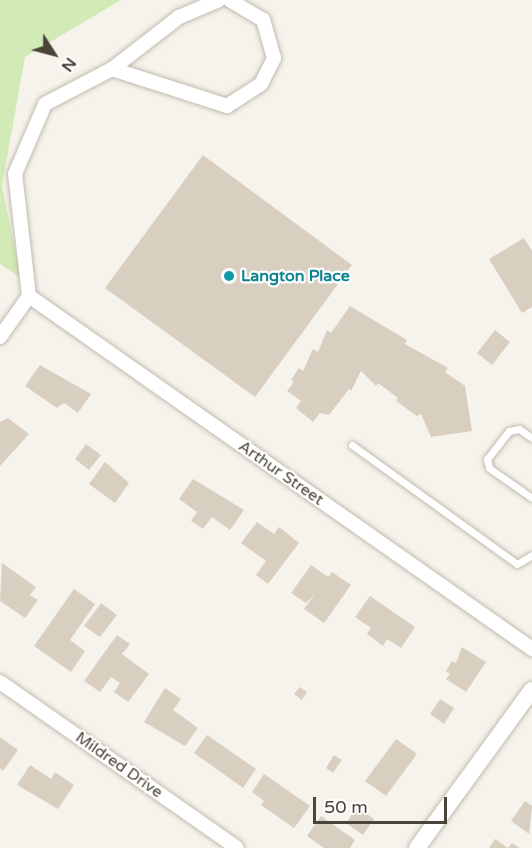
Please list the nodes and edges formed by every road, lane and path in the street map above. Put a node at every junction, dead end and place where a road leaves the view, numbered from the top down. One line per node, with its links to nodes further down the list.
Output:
1 (219, 0): 3 (street)
2 (230, 0): 3 (street)
3 (112, 69): 4 (street)
4 (29, 296): 5 (street); 10 (street, Arthur Street)
5 (0, 337)
6 (532, 438): 8 (lane)
7 (352, 445): 9 (lane)
8 (532, 498)
9 (532, 555)
10 (532, 649)
11 (0, 682): 13 (street, Mildred Drive)
12 (532, 690): 14 (street)
13 (237, 848)
14 (417, 848)

